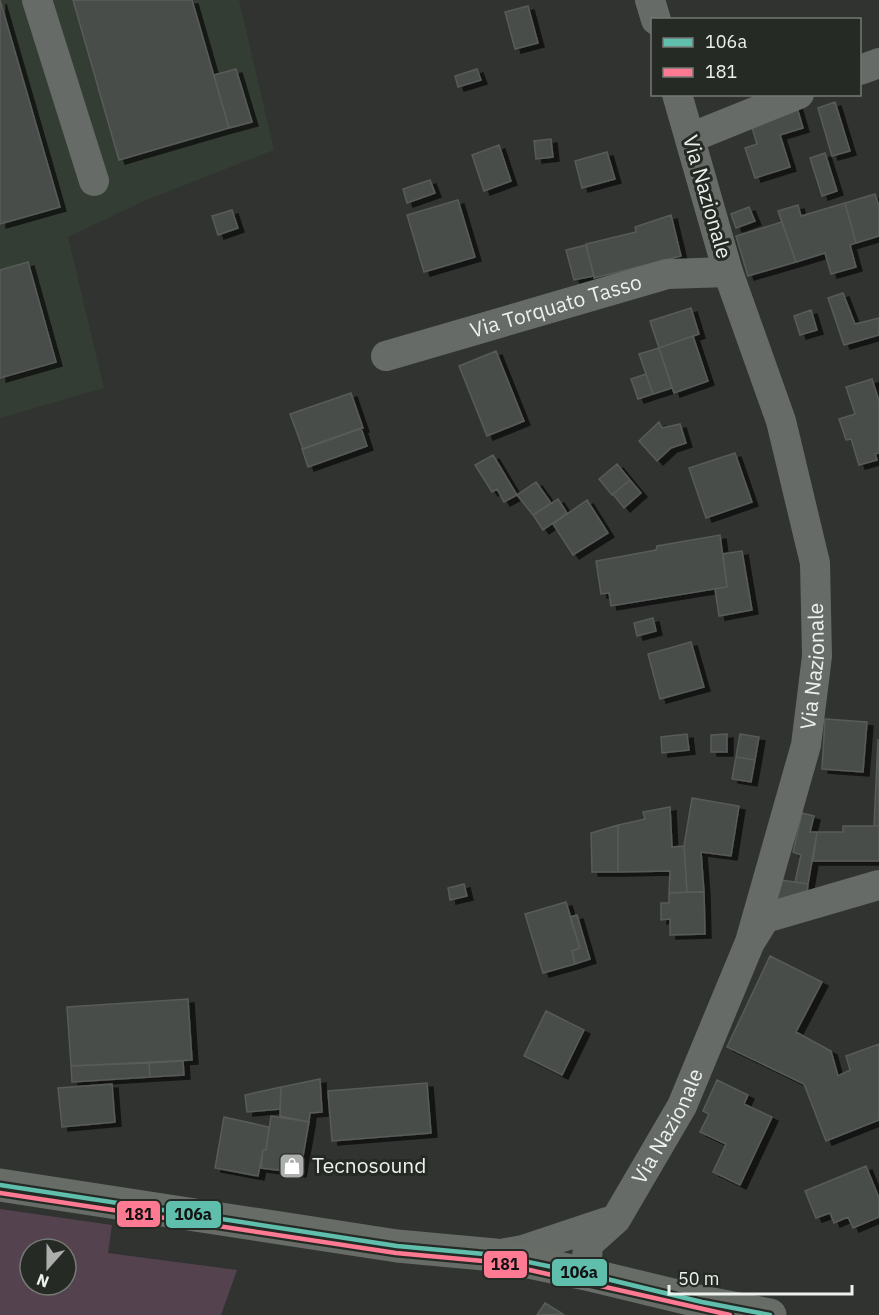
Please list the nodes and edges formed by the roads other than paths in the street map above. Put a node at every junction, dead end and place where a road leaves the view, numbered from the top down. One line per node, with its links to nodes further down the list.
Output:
1 (37, 0): 9 (street)
2 (650, 0): 3 (street)
3 (655, 18)
4 (879, 63): 5 (street)
5 (861, 70)
6 (678, 96): 8 (street, Via Nazionale)
7 (794, 96): 8 (street)
8 (690, 138): 10 (street, Via Nazionale)
9 (94, 181)
10 (728, 272): 11 (street, Via Torquato Tasso); 13 (street, Via Nazionale)
11 (386, 356)
12 (879, 885): 13 (street)
13 (750, 942): 15 (street, Via Nazionale)
14 (0, 1185): 16 (main road)
15 (616, 1219): 16 (street); 17 (street, Via Nazionale)
16 (495, 1255): 17 (main road)
17 (586, 1274): 18 (main road)
18 (770, 1315)

